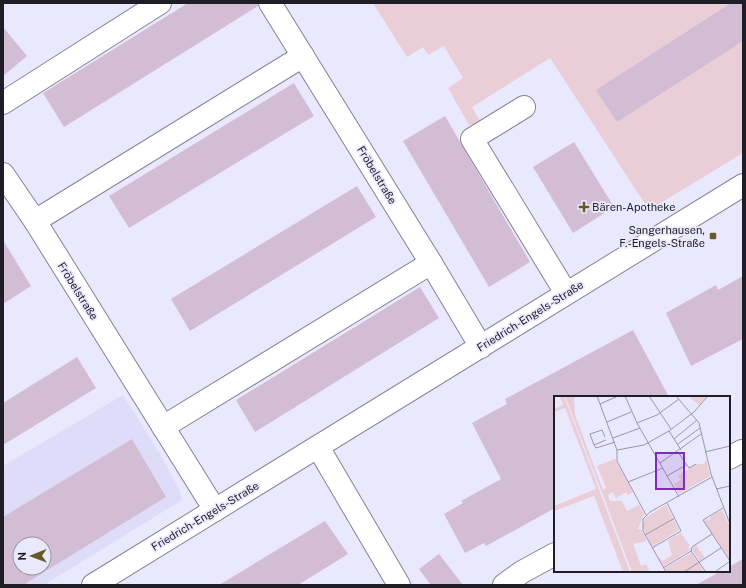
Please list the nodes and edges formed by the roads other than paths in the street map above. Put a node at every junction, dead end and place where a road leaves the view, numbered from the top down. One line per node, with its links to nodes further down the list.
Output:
1 (160, 3): 4 (street)
2 (270, 3): 3 (street, Fröbelstraße)
3 (303, 56): 8 (street); 9 (street, Fröbelstraße)
4 (3, 103)
5 (524, 107): 10 (street)
6 (3, 174): 8 (street, Fröbelstraße)
7 (743, 185): 10 (street, Friedrich-Engels-Straße)
8 (35, 221): 12 (street, Fröbelstraße)
9 (431, 263): 11 (street, Fröbelstraße); 12 (street)
10 (566, 293): 11 (street, Friedrich-Engels-Straße)
11 (481, 347): 13 (street, Friedrich-Engels-Straße)
12 (163, 427): 14 (street, Fröbelstraße)
13 (318, 447): 14 (street, Friedrich-Engels-Straße); 17 (street)
14 (215, 510): 16 (street, Friedrich-Engels-Straße)
15 (554, 555): 18 (street)
16 (93, 585)
17 (399, 585)
18 (504, 585)

